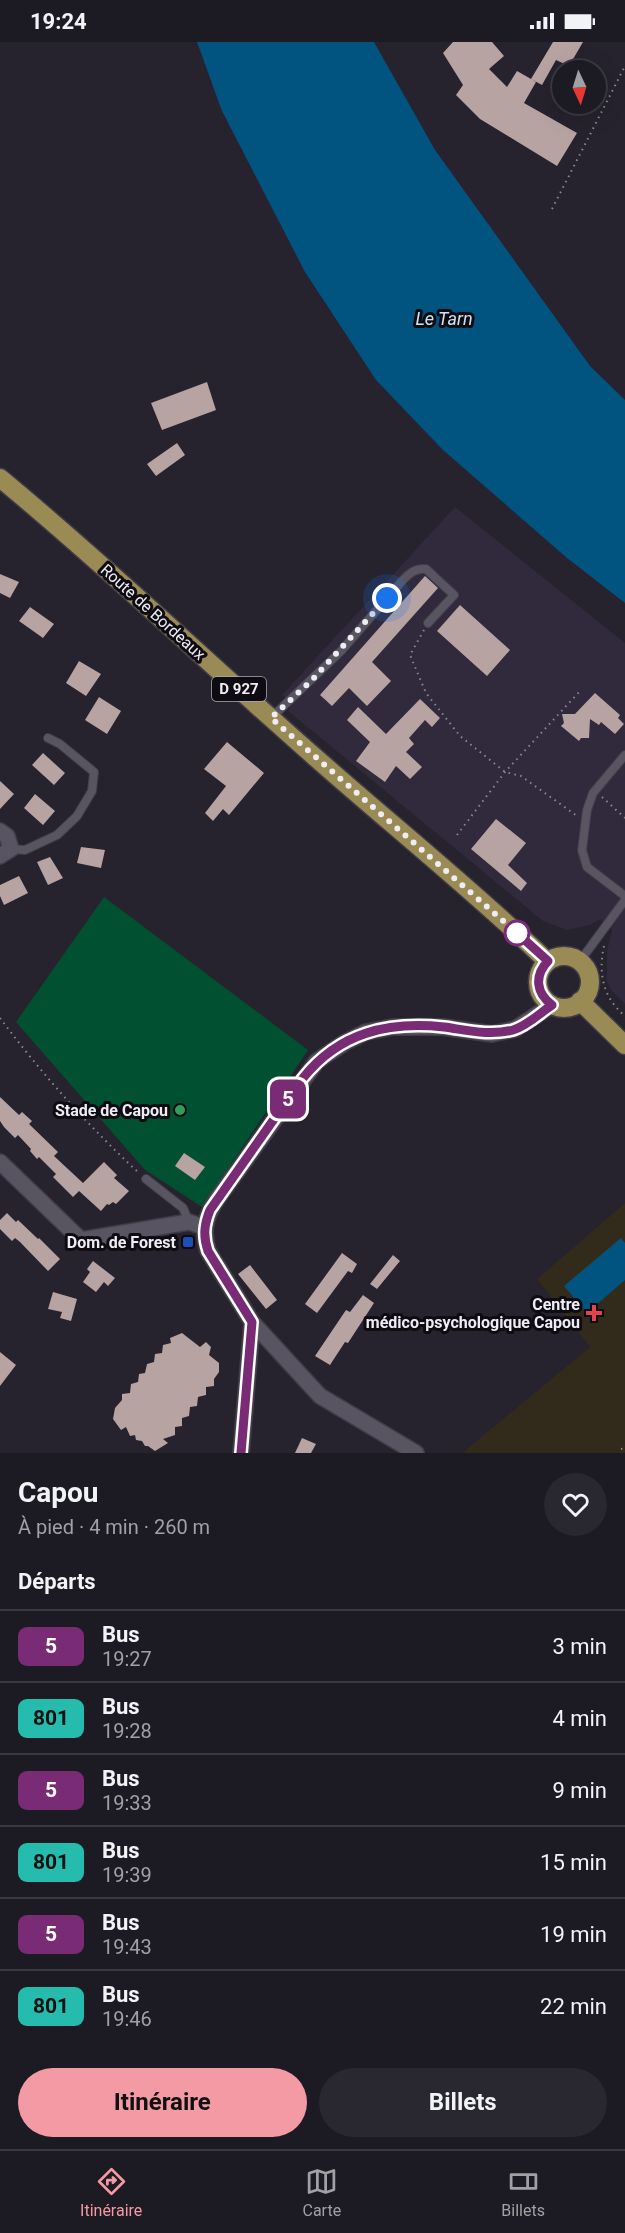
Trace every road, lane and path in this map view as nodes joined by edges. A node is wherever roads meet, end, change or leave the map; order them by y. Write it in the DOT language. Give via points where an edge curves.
graph roads {
  1 [pos="625,66"];
  2 [pos="552,209"];
  3 [pos="0,478"];
  4 [pos="428,622"];
  5 [pos="581,690"];
  6 [pos="271,718"];
  7 [pos="48,738"];
  8 [pos="625,755"];
  9 [pos="505,772"];
  10 [pos="595,791"];
  11 [pos="625,818"];
  12 [pos="586,822"];
  13 [pos="0,831"];
  14 [pos="457,835"];
  15 [pos="5,852"];
  16 [pos="625,898"];
  17 [pos="605,943"];
  18 [pos="548,961"];
  19 [pos="580,961"];
  20 [pos="580,1001"];
  21 [pos="552,1005"];
  22 [pos="625,1016"];
  23 [pos="0,1018"];
  24 [pos="625,1045"];
  25 [pos="0,1162"];
  26 [pos="146,1179"];
  27 [pos="189,1222"];
  28 [pos="204,1227"];
  29 [pos="252,1322"];
  30 [pos="625,1448"];
  31 [pos="621,1449"];
  32 [pos="241,1453"];
  33 [pos="416,1453"];
  1 -- 2 [label="path"];
  3 -- 6 [label="main road, Route de Bordeaux / D 927"];
  4 -- 6 [label="lane" via="454,595 420,568 402,581 334,658"];
  4 -- 9 [label="path" via="410,655 426,693 460,736"];
  5 -- 9 [label="path"];
  6 -- 18 [label="main road, Route de Bordeaux / D 927"];
  7 -- 15 [label="lane" via="94,772 92,791 77,816 57,835 25,850"];
  8 -- 10 [label="lane"];
  9 -- 12 [label="path" via="521,776"];
  9 -- 14 [label="path"];
  10 -- 11 [label="path"];
  10 -- 12 [label="lane"];
  12 -- 16 [label="lane" via="582,850 587,867"];
  13 -- 15 [label="street" via="7,836"];
  16 -- 19 [label="lane"];
  17 -- 22 [label="path" via="605,989"];
  18 -- 19 [label="main road" via="564,956"];
  18 -- 21 [label="main road" via="538,984"];
  19 -- 20 [label="main road" via="590,983"];
  20 -- 21 [label="main road" via="568,1007"];
  20 -- 24 [label="main road"];
  21 -- 28 [label="street" via="515,1029 492,1034 443,1027 393,1027 366,1032 327,1053 303,1078 217,1199"];
  23 -- 26 [label="path" via="58,1088"];
  25 -- 27 [label="street" via="81,1240"];
  26 -- 27 [label="lane" via="183,1208"];
  27 -- 28 [label="street"];
  28 -- 29 [label="street" via="208,1251"];
  29 -- 32 [label="street"];
  29 -- 33 [label="street" via="320,1396"];
  30 -- 31 [label="path"];
}
